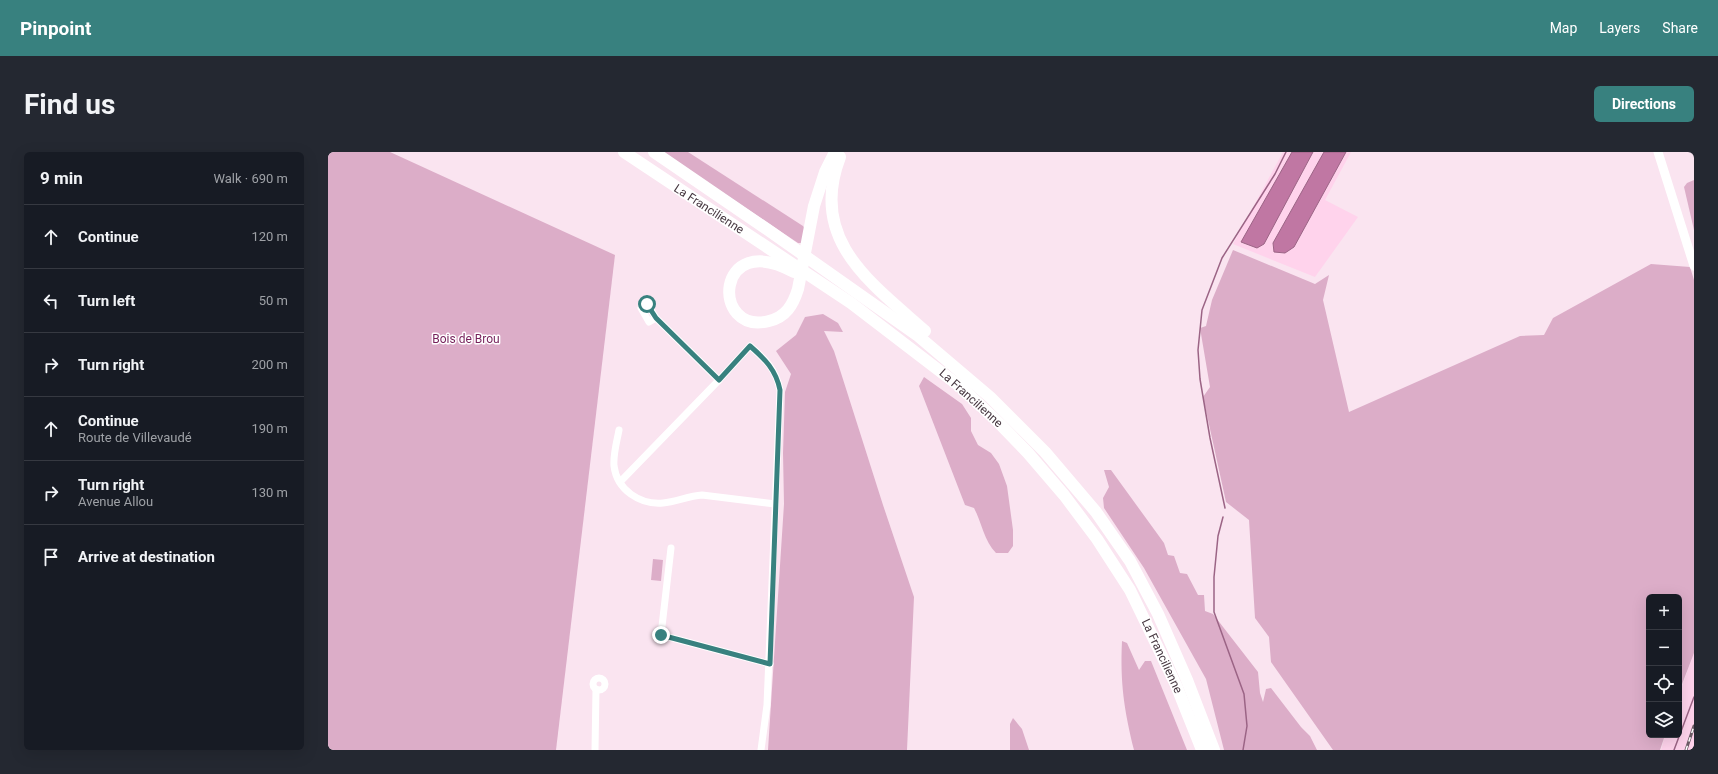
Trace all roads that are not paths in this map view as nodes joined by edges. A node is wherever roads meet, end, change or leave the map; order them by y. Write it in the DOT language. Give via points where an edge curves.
graph roads {
  1 [pos="624,152"];
  2 [pos="654,152"];
  3 [pos="835,152"];
  4 [pos="841,152"];
  5 [pos="1658,152"];
  6 [pos="1693,264"];
  7 [pos="811,275"];
  8 [pos="656,318"];
  9 [pos="956,366"];
  10 [pos="719,380"];
  11 [pos="619,430"];
  12 [pos="620,482"];
  13 [pos="775,504"];
  14 [pos="671,548"];
  15 [pos="770,664"];
  16 [pos="596,689"];
  17 [pos="595,750"];
  18 [pos="761,750"];
  19 [pos="1202,750"];
  20 [pos="1214,750"];
  1 -- 7 [label="highway, La Francilienne"];
  2 -- 9 [label="highway, La Francilienne" via="901,322"];
  3 -- 7 [label="highway" via="818,194 808,241 798,289 795,301 786,312 773,320 758,323 748,321 738,314 731,304 728,292 731,280 735,273 748,263 771,262 796,274"];
  4 -- 9 [label="highway" via="832,182 831,204 832,218 840,240 859,269 952,356"];
  5 -- 6 [label="main road"];
  7 -- 19 [label="highway, La Francilienne" via="962,388 1019,443 1064,496 1097,539 1130,590 1176,685"];
  8 -- 10 [label="street"];
  9 -- 20 [label="highway, La Francilienne" via="1045,452 1096,512 1130,561 1158,614"];
  10 -- 12 [label="street"];
  10 -- 13 [label="street" via="750,346 768,361 774,370 780,390"];
  11 -- 12 [label="street" via="614,468"];
  12 -- 13 [label="street" via="633,496 650,503 672,502 682,497 702,495"];
  13 -- 15 [label="street"];
  14 -- 15 [label="street" via="661,635"];
  15 -- 18 [label="street" via="768,705"];
  16 -- 17 [label="street"];
}
